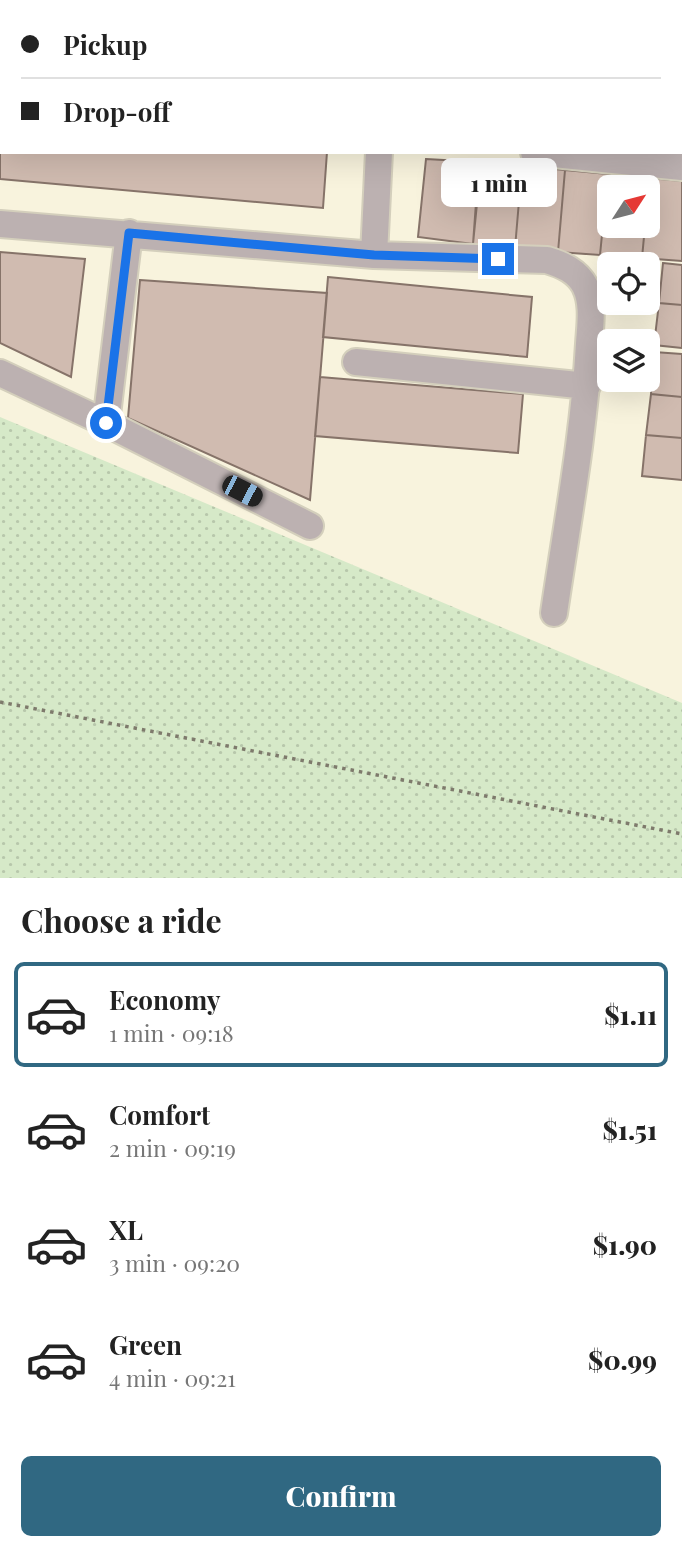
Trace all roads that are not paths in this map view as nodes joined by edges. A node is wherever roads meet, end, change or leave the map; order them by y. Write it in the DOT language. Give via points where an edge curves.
graph roads {
  1 [pos="379,154"];
  2 [pos="554,154"];
  3 [pos="682,167"];
  4 [pos="0,224"];
  5 [pos="129,233"];
  6 [pos="374,255"];
  7 [pos="356,362"];
  8 [pos="0,373"];
  9 [pos="587,386"];
  10 [pos="106,423"];
  11 [pos="310,526"];
  12 [pos="554,613"];
  1 -- 6 [label="lane"];
  2 -- 3 [label="lane"];
  4 -- 5 [label="lane"];
  5 -- 6 [label="lane"];
  5 -- 10 [label="lane"];
  6 -- 9 [label="lane" via="547,260 563,265 586,287 591,306"];
  7 -- 9 [label="lane"];
  8 -- 10 [label="lane"];
  9 -- 12 [label="lane"];
  10 -- 11 [label="lane"];
}
